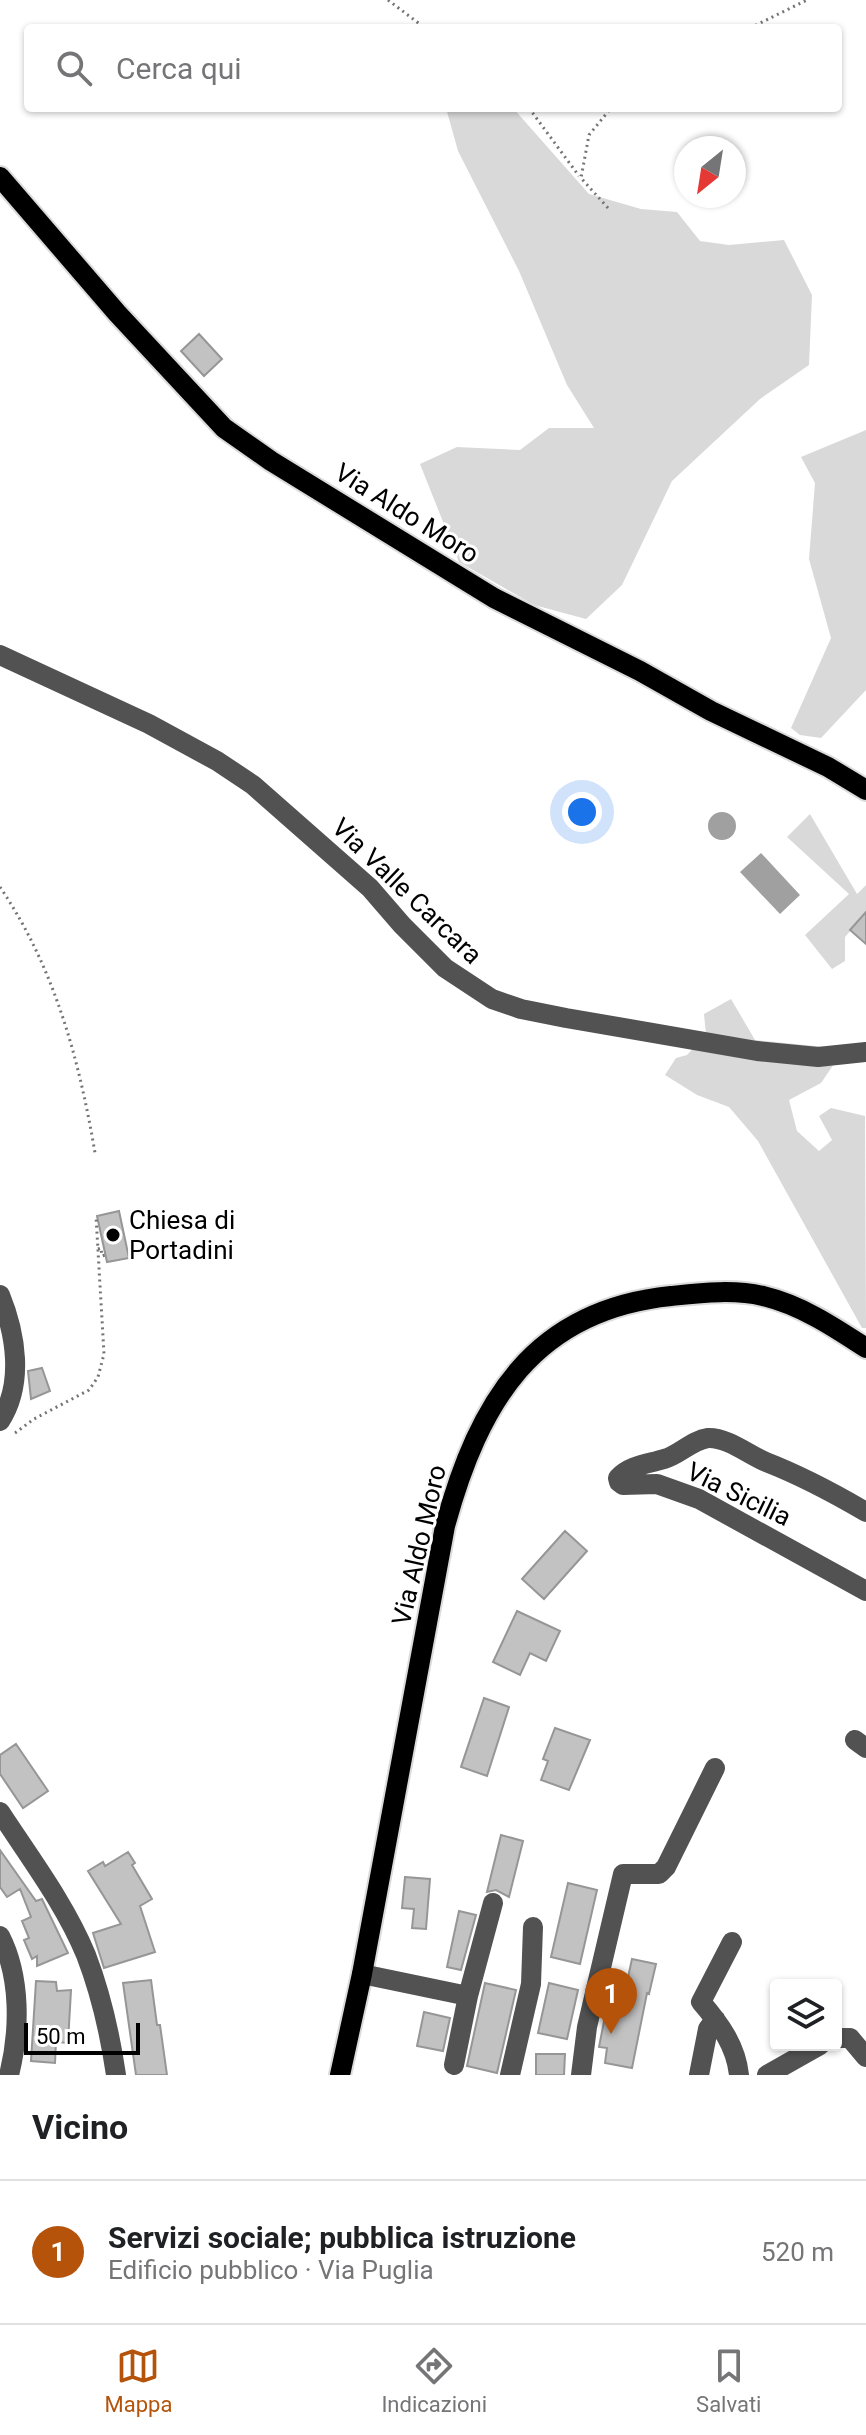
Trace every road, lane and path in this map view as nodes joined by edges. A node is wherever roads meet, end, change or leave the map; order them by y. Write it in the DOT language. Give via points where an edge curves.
graph roads {
  1 [pos="388,0"];
  2 [pos="807,0"];
  3 [pos="420,24"];
  4 [pos="758,24"];
  5 [pos="532,112"];
  6 [pos="608,112"];
  7 [pos="0,177"];
  8 [pos="581,178"];
  9 [pos="608,208"];
  10 [pos="0,655"];
  11 [pos="866,790"];
  12 [pos="0,887"];
  13 [pos="866,1052"];
  14 [pos="95,1153"];
  15 [pos="96,1216"];
  16 [pos="98,1249"];
  17 [pos="105,1255"];
  18 [pos="0,1295"];
  19 [pos="866,1348"];
  20 [pos="5,1428"];
  21 [pos="866,1512"];
  22 [pos="866,1591"];
  23 [pos="715,1768"];
  24 [pos="0,1812"];
  25 [pos="493,1903"];
  26 [pos="533,1927"];
  27 [pos="0,1936"];
  28 [pos="732,1942"];
  29 [pos="362,1974"];
  30 [pos="468,1996"];
  31 [pos="715,2019"];
  32 [pos="842,2038"];
  33 [pos="809,2051"];
  34 [pos="866,2057"];
  35 [pos="454,2065"];
  36 [pos="9,2075"];
  37 [pos="116,2075"];
  38 [pos="340,2075"];
  39 [pos="510,2075"];
  40 [pos="581,2075"];
  41 [pos="699,2075"];
  42 [pos="739,2075"];
  43 [pos="767,2075"];
  1 -- 3 [label="path"];
  2 -- 4 [label="path"];
  5 -- 8 [label="path"];
  6 -- 8 [label="path" via="589,135"];
  7 -- 11 [label="main road, Via Aldo Moro" via="159,359 235,437 494,598"];
  8 -- 9 [label="path"];
  10 -- 13 [label="street, Via Valle Carcara" via="149,724 253,785 370,888 445,968 492,999 551,1015 757,1051 818,1057"];
  12 -- 14 [label="path" via="55,991 76,1057"];
  15 -- 16 [label="path"];
  16 -- 17 [label="path"];
  16 -- 20 [label="path" via="104,1354 98,1377 89,1390"];
  18 -- 20 [label="street" via="9,1315 15,1364"];
  19 -- 29 [label="main road, Via Aldo Moro" via="820,1318 762,1295 692,1293 646,1298 562,1330 506,1385 477,1431 445,1526"];
  21 -- 22 [label="street, Via Sicilia" via="784,1467 714,1438 618,1478 623,1485 657,1484 699,1499"];
  23 -- 40 [label="street" via="666,1867 659,1874 623,1874"];
  24 -- 37 [label="street" via="85,1953 102,2001"];
  25 -- 30 [label="street"];
  26 -- 39 [label="street" via="531,1984"];
  27 -- 36 [label="street" via="15,1979"];
  28 -- 31 [label="street" via="701,2002"];
  29 -- 30 [label="street"];
  29 -- 38 [label="main road, Via Aldo Moro"];
  30 -- 35 [label="street"];
  31 -- 41 [label="street"];
  31 -- 42 [label="street" via="736,2054"];
  32 -- 34 [label="street" via="850,2038"];
  33 -- 43 [label="street"];
}
